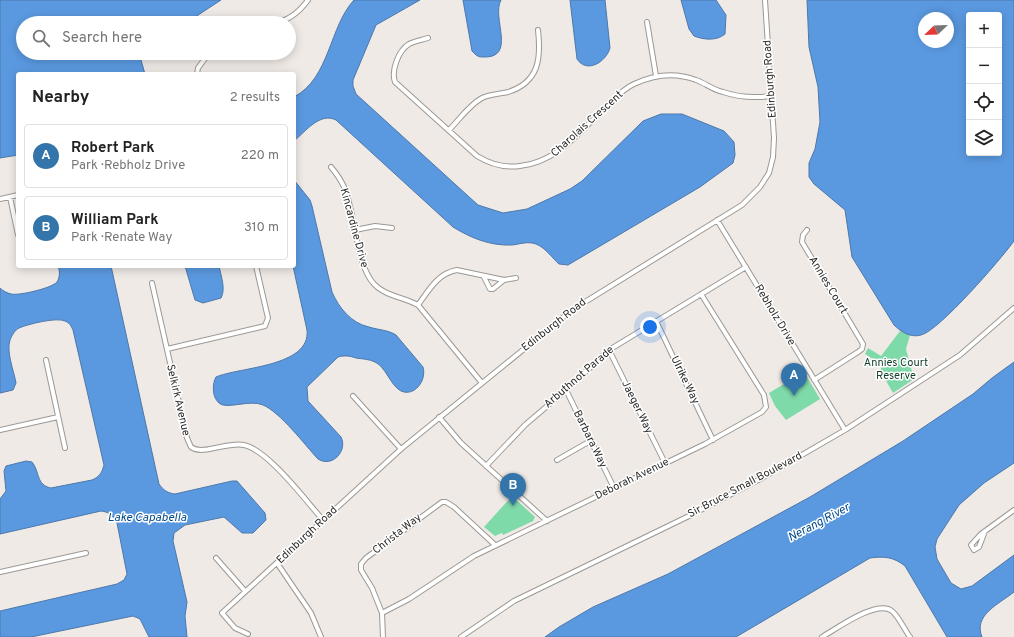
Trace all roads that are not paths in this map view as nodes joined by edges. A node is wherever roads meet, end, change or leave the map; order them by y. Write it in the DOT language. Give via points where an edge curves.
graph roads {
  1 [pos="308,0"];
  2 [pos="765,0"];
  3 [pos="291,16"];
  4 [pos="647,22"];
  5 [pos="538,30"];
  6 [pos="428,38"];
  7 [pos="204,60"];
  8 [pos="197,72"];
  9 [pos="656,76"];
  10 [pos="771,96"];
  11 [pos="449,130"];
  12 [pos="331,167"];
  13 [pos="16,196"];
  14 [pos="10,197"];
  15 [pos="0,199"];
  16 [pos="718,220"];
  17 [pos="16,226"];
  18 [pos="392,228"];
  19 [pos="355,230"];
  20 [pos="807,230"];
  21 [pos="746,267"];
  22 [pos="256,268"];
  23 [pos="484,276"];
  24 [pos="516,278"];
  25 [pos="504,280"];
  26 [pos="152,284"];
  27 [pos="701,294"];
  28 [pos="418,305"];
  29 [pos="1014,308"];
  30 [pos="656,321"];
  31 [pos="167,349"];
  32 [pos="609,350"];
  33 [pos="46,360"];
  34 [pos="814,380"];
  35 [pos="482,383"];
  36 [pos="566,390"];
  37 [pos="353,396"];
  38 [pos="58,417"];
  39 [pos="439,417"];
  40 [pos="0,430"];
  41 [pos="845,430"];
  42 [pos="592,440"];
  43 [pos="713,440"];
  44 [pos="65,448"];
  45 [pos="401,449"];
  46 [pos="557,460"];
  47 [pos="665,464"];
  48 [pos="486,466"];
  49 [pos="614,488"];
  50 [pos="1014,510"];
  51 [pos="323,520"];
  52 [pos="547,521"];
  53 [pos="985,531"];
  54 [pos="495,545"];
  55 [pos="86,553"];
  56 [pos="216,558"];
  57 [pos="277,563"];
  58 [pos="0,572"];
  59 [pos="245,591"];
  60 [pos="382,613"];
  61 [pos="248,634"];
  62 [pos="320,637"];
  63 [pos="383,637"];
  64 [pos="461,637"];
  65 [pos="822,637"];
  66 [pos="910,637"];
  1 -- 3 [label="street"];
  2 -- 10 [label="street, Edinburgh Road"];
  4 -- 9 [label="street"];
  5 -- 11 [label="street" via="539,62 529,78 513,90 481,98"];
  6 -- 11 [label="street, Charolais Crescent" via="404,48 393,71 394,79"];
  7 -- 8 [label="street"];
  9 -- 10 [label="street, Charolais Crescent" via="696,80 723,92"];
  9 -- 11 [label="street, Charolais Crescent" via="624,90 561,150 536,164 513,167 491,163 477,156"];
  10 -- 16 [label="street, Edinburgh Road" via="774,147 769,173 748,200"];
  12 -- 19 [label="street, Kincardine Drive" via="344,187"];
  13 -- 14 [label="street"];
  14 -- 15 [label="street"];
  14 -- 17 [label="street"];
  16 -- 21 [label="street, Rebholz Drive"];
  16 -- 35 [label="street, Edinburgh Road" via="578,305"];
  18 -- 19 [label="street" via="375,226"];
  19 -- 28 [label="street, Kincardine Drive" via="364,268 373,283 388,293"];
  20 -- 34 [label="street, Annies Court" via="802,242 863,344 858,352"];
  21 -- 27 [label="street, Arbuthnot Parade"];
  21 -- 34 [label="street, Rebholz Drive"];
  22 -- 31 [label="street" via="268,318 265,326"];
  23 -- 25 [label="street"];
  23 -- 25 [label="street" via="490,289"];
  23 -- 28 [label="street" via="457,270 450,271 441,275"];
  24 -- 25 [label="street"];
  26 -- 31 [label="street, Selkirk Avenue"];
  27 -- 30 [label="street, Arbuthnot Parade"];
  27 -- 43 [label="street, Deborah Avenue" via="766,401 766,407 762,412"];
  28 -- 35 [label="street, Kincardine Drive"];
  29 -- 41 [label="street, Sir Bruce Small Boulevard" via="960,355"];
  30 -- 32 [label="street, Arbuthnot Parade"];
  30 -- 43 [label="street, Ulrike Way"];
  31 -- 51 [label="street, Selkirk Avenue" via="191,447 200,450 237,444 257,450"];
  32 -- 36 [label="street, Arbuthnot Parade"];
  32 -- 47 [label="street, Jaeger Way"];
  33 -- 38 [label="street"];
  34 -- 41 [label="street, Rebholz Drive"];
  35 -- 39 [label="street, Edinburgh Road"];
  36 -- 42 [label="street, Barbara Way"];
  36 -- 48 [label="street, Arbuthnot Parade" via="525,424"];
  37 -- 45 [label="street"];
  38 -- 40 [label="street"];
  38 -- 44 [label="street"];
  39 -- 45 [label="street, Edinburgh Road"];
  39 -- 48 [label="street" via="461,443"];
  41 -- 64 [label="street, Sir Bruce Small Boulevard" via="691,516 514,601"];
  42 -- 46 [label="street"];
  42 -- 49 [label="street, Barbara Way"];
  43 -- 47 [label="street, Deborah Avenue"];
  45 -- 51 [label="street, Edinburgh Road"];
  47 -- 49 [label="street, Deborah Avenue"];
  48 -- 52 [label="street"];
  49 -- 52 [label="street, Deborah Avenue"];
  50 -- 53 [label="street"];
  51 -- 57 [label="street, Edinburgh Road"];
  52 -- 54 [label="street, Deborah Avenue"];
  54 -- 60 [label="street, Deborah Avenue"];
  54 -- 60 [label="street, Christa Way" via="449,503 437,503 361,564 362,572"];
  55 -- 58 [label="street"];
  56 -- 59 [label="street"];
  57 -- 59 [label="street, Edinburgh Road"];
  57 -- 62 [label="street" via="311,613"];
  59 -- 61 [label="street, Edinburgh Road" via="222,614 236,628"];
  60 -- 63 [label="street, Christa Way"];
  65 -- 66 [label="street" via="866,612 885,608 892,611"];
}
